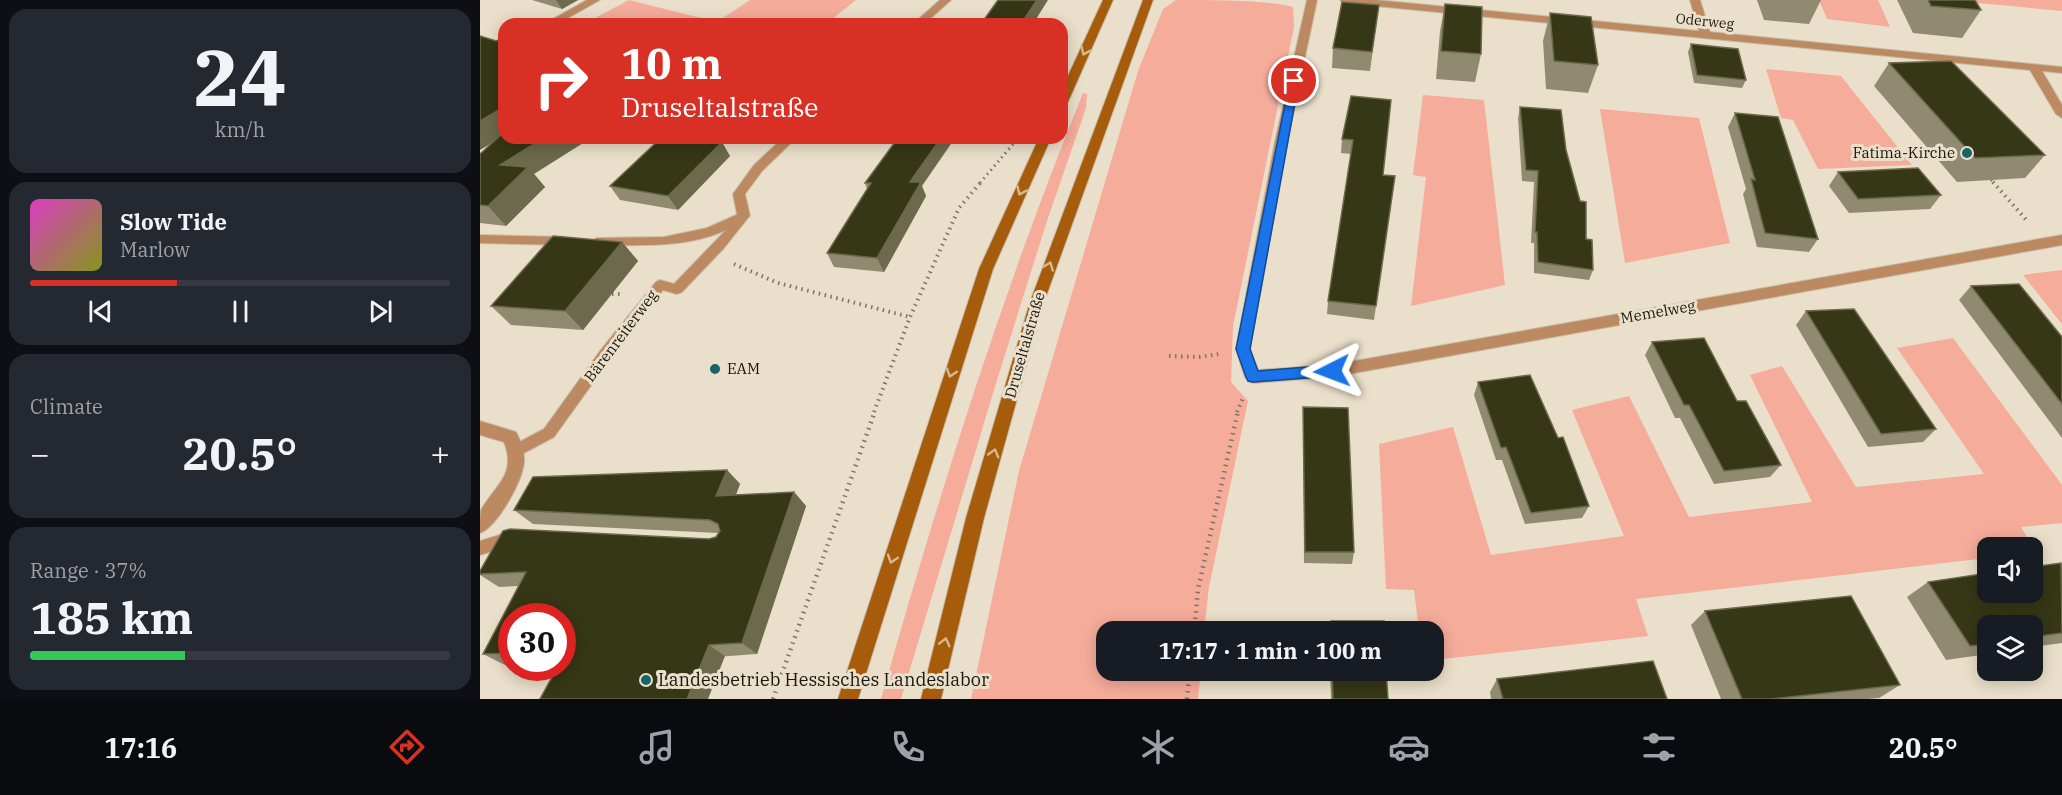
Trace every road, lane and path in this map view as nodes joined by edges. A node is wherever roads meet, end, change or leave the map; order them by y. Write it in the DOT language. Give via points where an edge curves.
graph roads {
  1 [pos="595,0"];
  2 [pos="946,0"];
  3 [pos="1108,0"];
  4 [pos="1148,0"];
  5 [pos="1312,0"];
  6 [pos="1344,0"];
  7 [pos="1695,0"];
  8 [pos="560,18"];
  9 [pos="925,18"];
  10 [pos="1706,36"];
  11 [pos="2034,68"];
  12 [pos="2062,70"];
  13 [pos="1068,89"];
  14 [pos="2062,114"];
  15 [pos="784,144"];
  16 [pos="1014,144"];
  17 [pos="1043,144"];
  18 [pos="1991,180"];
  19 [pos="743,216"];
  20 [pos="2033,227"];
  21 [pos="480,239"];
  22 [pos="2062,240"];
  23 [pos="720,245"];
  24 [pos="612,294"];
  25 [pos="624,294"];
  26 [pos="910,317"];
  27 [pos="1243,349"];
  28 [pos="1169,356"];
  29 [pos="1253,377"];
  30 [pos="480,428"];
  31 [pos="517,450"];
  32 [pos="480,525"];
  33 [pos="529,533"];
  34 [pos="480,548"];
  35 [pos="1195,621"];
  36 [pos="1189,681"];
  37 [pos="773,699"];
  38 [pos="848,699"];
  39 [pos="931,699"];
  40 [pos="1187,699"];
  1 -- 8 [label="street"];
  2 -- 9 [label="street"];
  3 -- 13 [label="main road, one-way"];
  39 -- 4 [label="main road, Druseltalstraße, one-way" via="975,518 1037,302"];
  5 -- 27 [label="street"];
  6 -- 10 [label="street, Oderweg"];
  7 -- 10 [label="street"];
  10 -- 11 [label="street, Oderweg"];
  11 -- 12 [label="street, Oderweg"];
  11 -- 14 [label="street"];
  15 -- 19 [label="street" via="758,168 739,194"];
  16 -- 26 [label="path" via="959,208"];
  17 -- 38 [label="main road, one-way" via="986,269"];
  18 -- 20 [label="path"];
  19 -- 21 [label="lane" via="710,232 664,241"];
  19 -- 23 [label="lane, Bärenreiterweg"];
  22 -- 29 [label="street, Memelweg" via="1332,371"];
  23 -- 26 [label="path" via="732,264 778,283"];
  23 -- 31 [label="lane, Bärenreiterweg" via="677,289 660,285 549,434"];
  24 -- 25 [label="path"];
  26 -- 37 [label="path"];
  27 -- 28 [label="path" via="1199,357"];
  27 -- 29 [label="street"];
  29 -- 35 [label="path" via="1236,415 1198,589"];
  30 -- 31 [label="street" via="510,437"];
  31 -- 32 [label="street" via="514,477"];
  33 -- 34 [label="lane"];
  36 -- 40 [label="path"];
}
